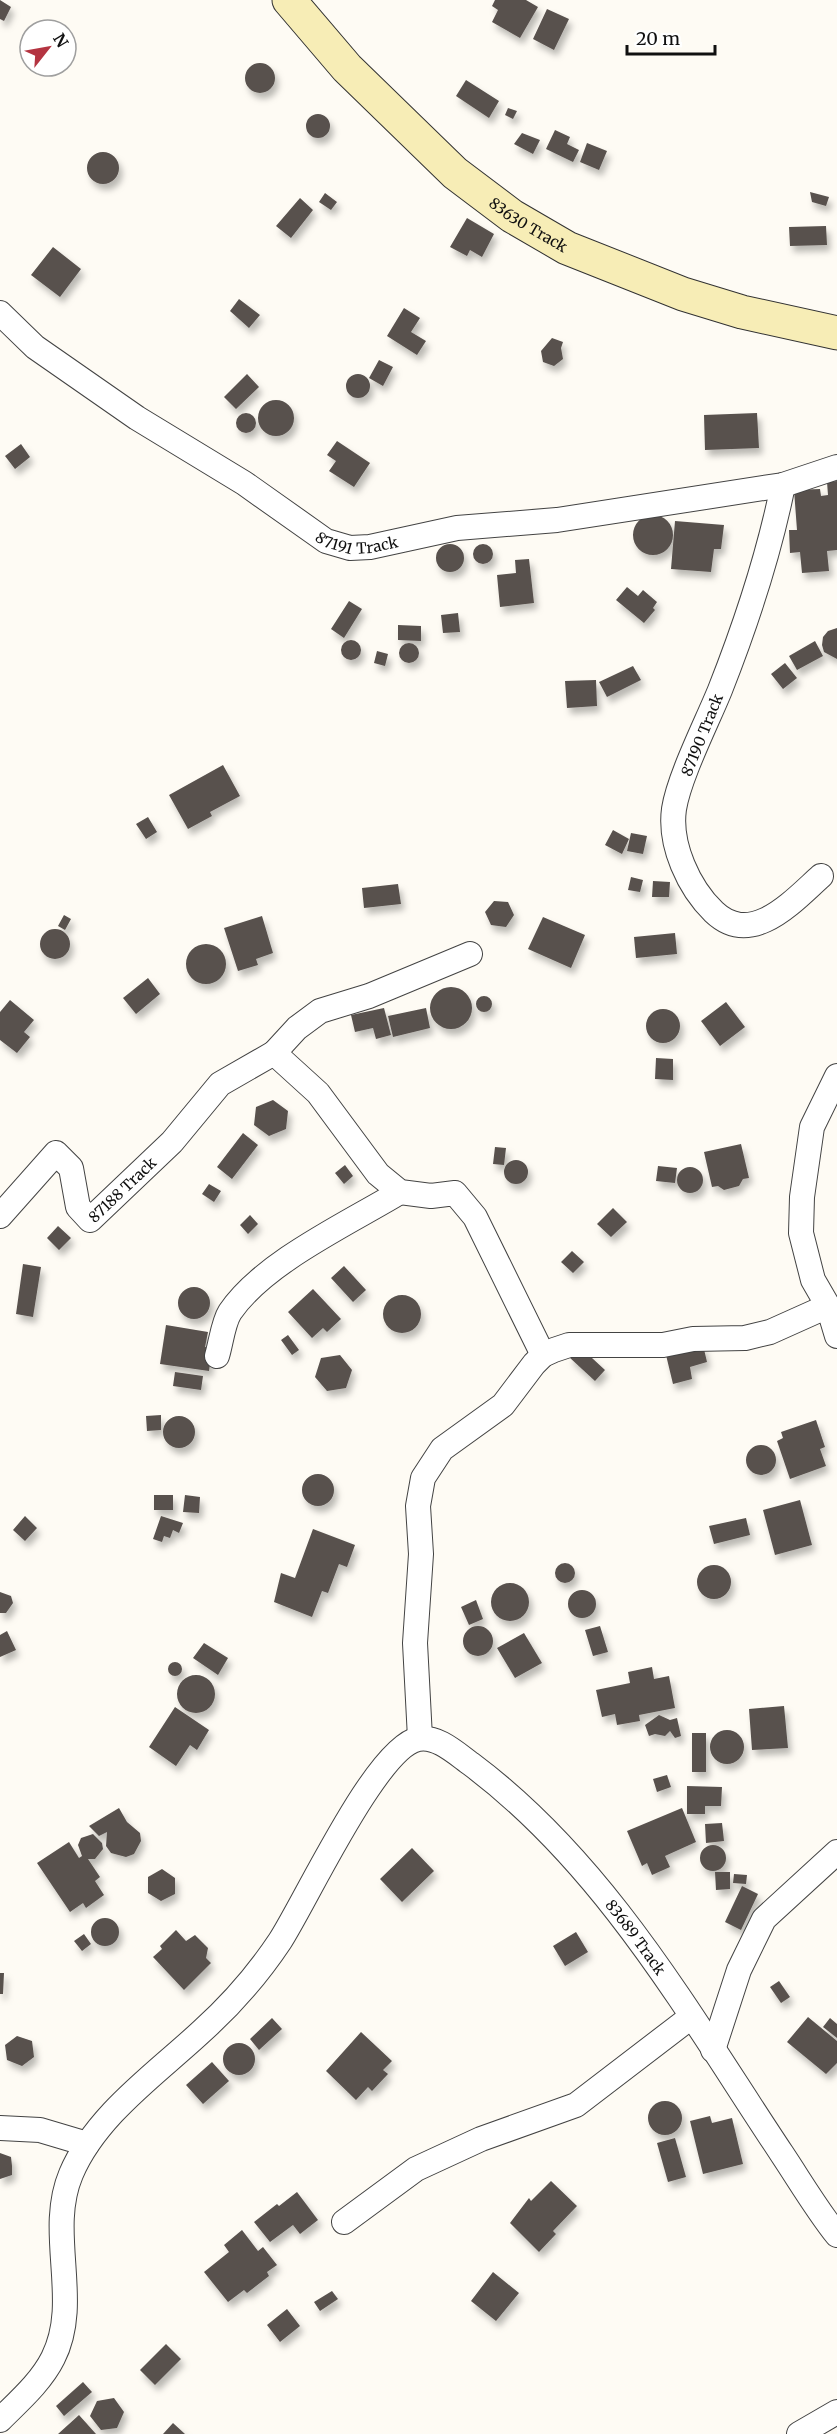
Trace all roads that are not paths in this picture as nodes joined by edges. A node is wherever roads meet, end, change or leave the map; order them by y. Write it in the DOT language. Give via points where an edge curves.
graph roads {
  1 [pos="289,0"];
  2 [pos="0,313"];
  3 [pos="837,333"];
  4 [pos="837,467"];
  5 [pos="783,485"];
  6 [pos="822,876"];
  7 [pos="470,954"];
  8 [pos="274,1053"];
  9 [pos="837,1076"];
  10 [pos="400,1192"];
  11 [pos="0,1216"];
  12 [pos="828,1306"];
  13 [pos="837,1335"];
  14 [pos="543,1355"];
  15 [pos="217,1356"];
  16 [pos="420,1738"];
  17 [pos="837,1852"];
  18 [pos="691,2017"];
  19 [pos="713,2050"];
  20 [pos="0,2128"];
  21 [pos="87,2144"];
  22 [pos="344,2222"];
  23 [pos="837,2235"];
  24 [pos="837,2412"];
  25 [pos="0,2420"];
  26 [pos="799,2434"];
  1 -- 3 [label="street, 83630 Track" via="347,68 455,173 512,216 567,248 683,294"];
  2 -- 5 [label="street, 87191 Track" via="35,346 137,418 244,483 326,541 350,548 458,528 557,520"];
  4 -- 5 [label="street"];
  5 -- 6 [label="street, 87190 Track" via="772,538 725,678 674,809 675,836 690,881 723,920 745,925 763,923"];
  7 -- 8 [label="street" via="369,996 320,1011"];
  8 -- 10 [label="street" via="318,1092 378,1174"];
  8 -- 11 [label="street, 87188 Track" via="220,1084 172,1142 90,1220 78,1207 71,1168 56,1154"];
  9 -- 12 [label="street" via="813,1127 802,1197 801,1233 813,1280"];
  10 -- 14 [label="street" via="431,1196 454,1193 475,1217"];
  10 -- 15 [label="street" via="302,1249 261,1280 230,1313"];
  12 -- 13 [label="street"];
  12 -- 14 [label="street" via="770,1332 746,1338 693,1339 663,1346 569,1345"];
  14 -- 16 [label="street" via="503,1405 442,1449 423,1478 418,1506 421,1554 415,1643"];
  16 -- 18 [label="street, 83689 Track" via="435,1740 468,1762 570,1852 624,1918"];
  16 -- 21 [label="street" via="405,1746 376,1776 281,1939 245,1989 132,2094"];
  17 -- 19 [label="street" via="764,1919 739,1970"];
  18 -- 19 [label="street, 83689 Track"];
  18 -- 22 [label="street" via="576,2105 481,2139 416,2169"];
  19 -- 23 [label="street, 83689 Track"];
  20 -- 21 [label="street" via="40,2130"];
  21 -- 25 [label="street" via="70,2176 61,2215 63,2331 41,2378"];
  24 -- 26 [label="street"];
}
